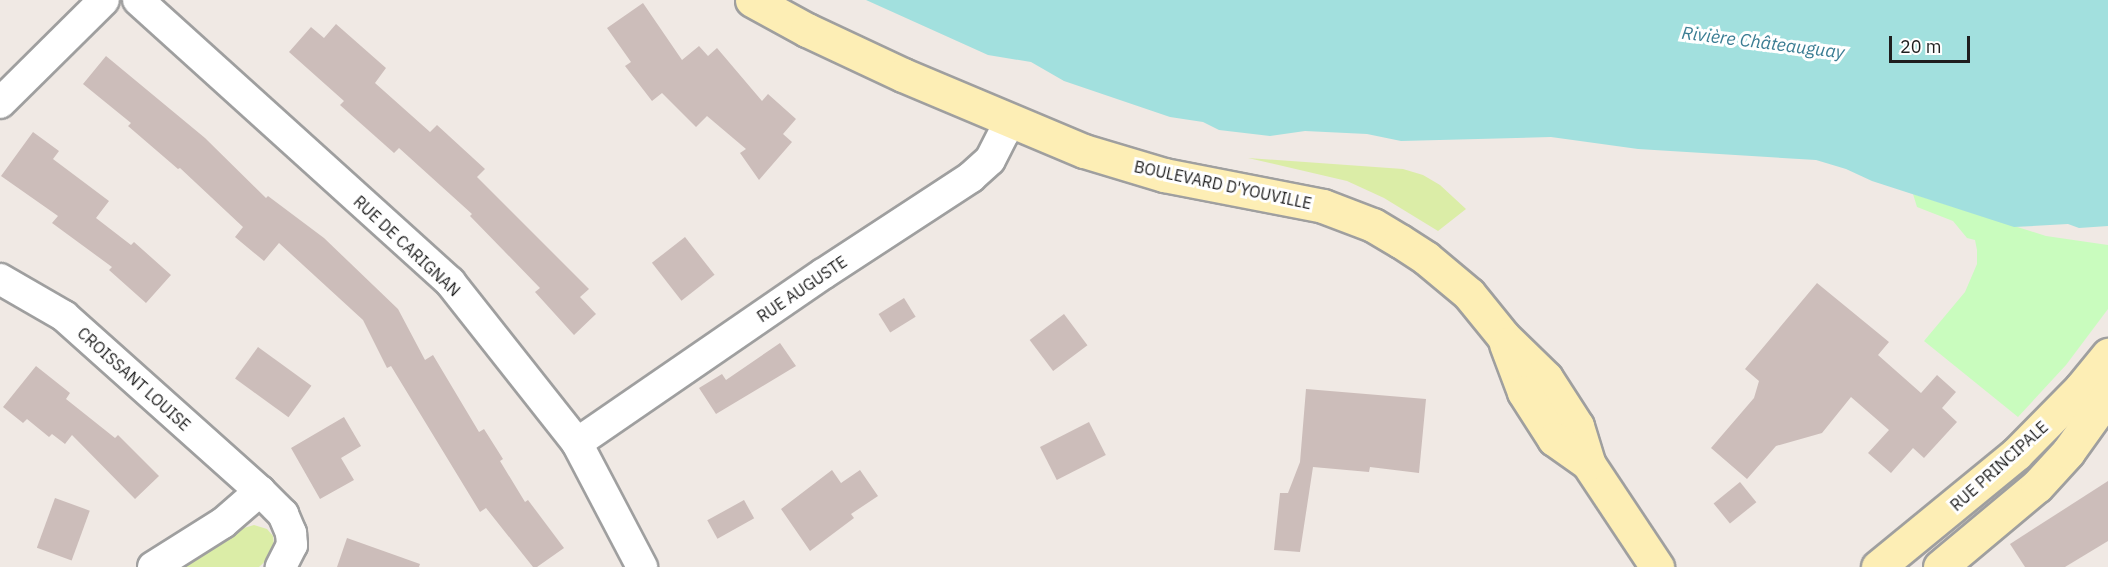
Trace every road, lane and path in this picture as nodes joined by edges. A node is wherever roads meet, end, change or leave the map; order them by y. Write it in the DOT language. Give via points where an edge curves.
graph roads {
  1 [pos="104,0"];
  2 [pos="138,0"];
  3 [pos="752,0"];
  4 [pos="0,103"];
  5 [pos="1006,120"];
  6 [pos="0,279"];
  7 [pos="2108,355"];
  8 [pos="2108,396"];
  9 [pos="2108,439"];
  10 [pos="577,443"];
  11 [pos="2037,486"];
  12 [pos="260,491"];
  13 [pos="153,567"];
  14 [pos="281,567"];
  15 [pos="642,567"];
  16 [pos="1657,567"];
  17 [pos="1878,567"];
  18 [pos="1940,567"];
  1 -- 4 [label="street"];
  2 -- 10 [label="street, RUE DE CARIGNAN" via="450,282"];
  3 -- 5 [label="street, BOULEVARD D'YOUVILLE" via="807,30"];
  5 -- 10 [label="street, RUE AUGUSTE" via="990,160 971,177"];
  5 -- 16 [label="street, BOULEVARD D'YOUVILLE" via="1084,151 1164,175 1303,201 1348,214 1426,258 1468,294 1503,336 1524,392 1554,439 1587,463"];
  6 -- 12 [label="street, CROISSANT LOUISE" via="64,316"];
  7 -- 17 [label="street, RUE PRINCIPALE" via="2016,454"];
  8 -- 11 [label="street" via="2068,452"];
  9 -- 11 [label="street"];
  10 -- 15 [label="street, RUE DE CARIGNAN"];
  11 -- 18 [label="street"];
  12 -- 13 [label="street" via="224,523"];
  12 -- 14 [label="street, CROISSANT LOUISE" via="283,514 291,533 292,544"];
}
